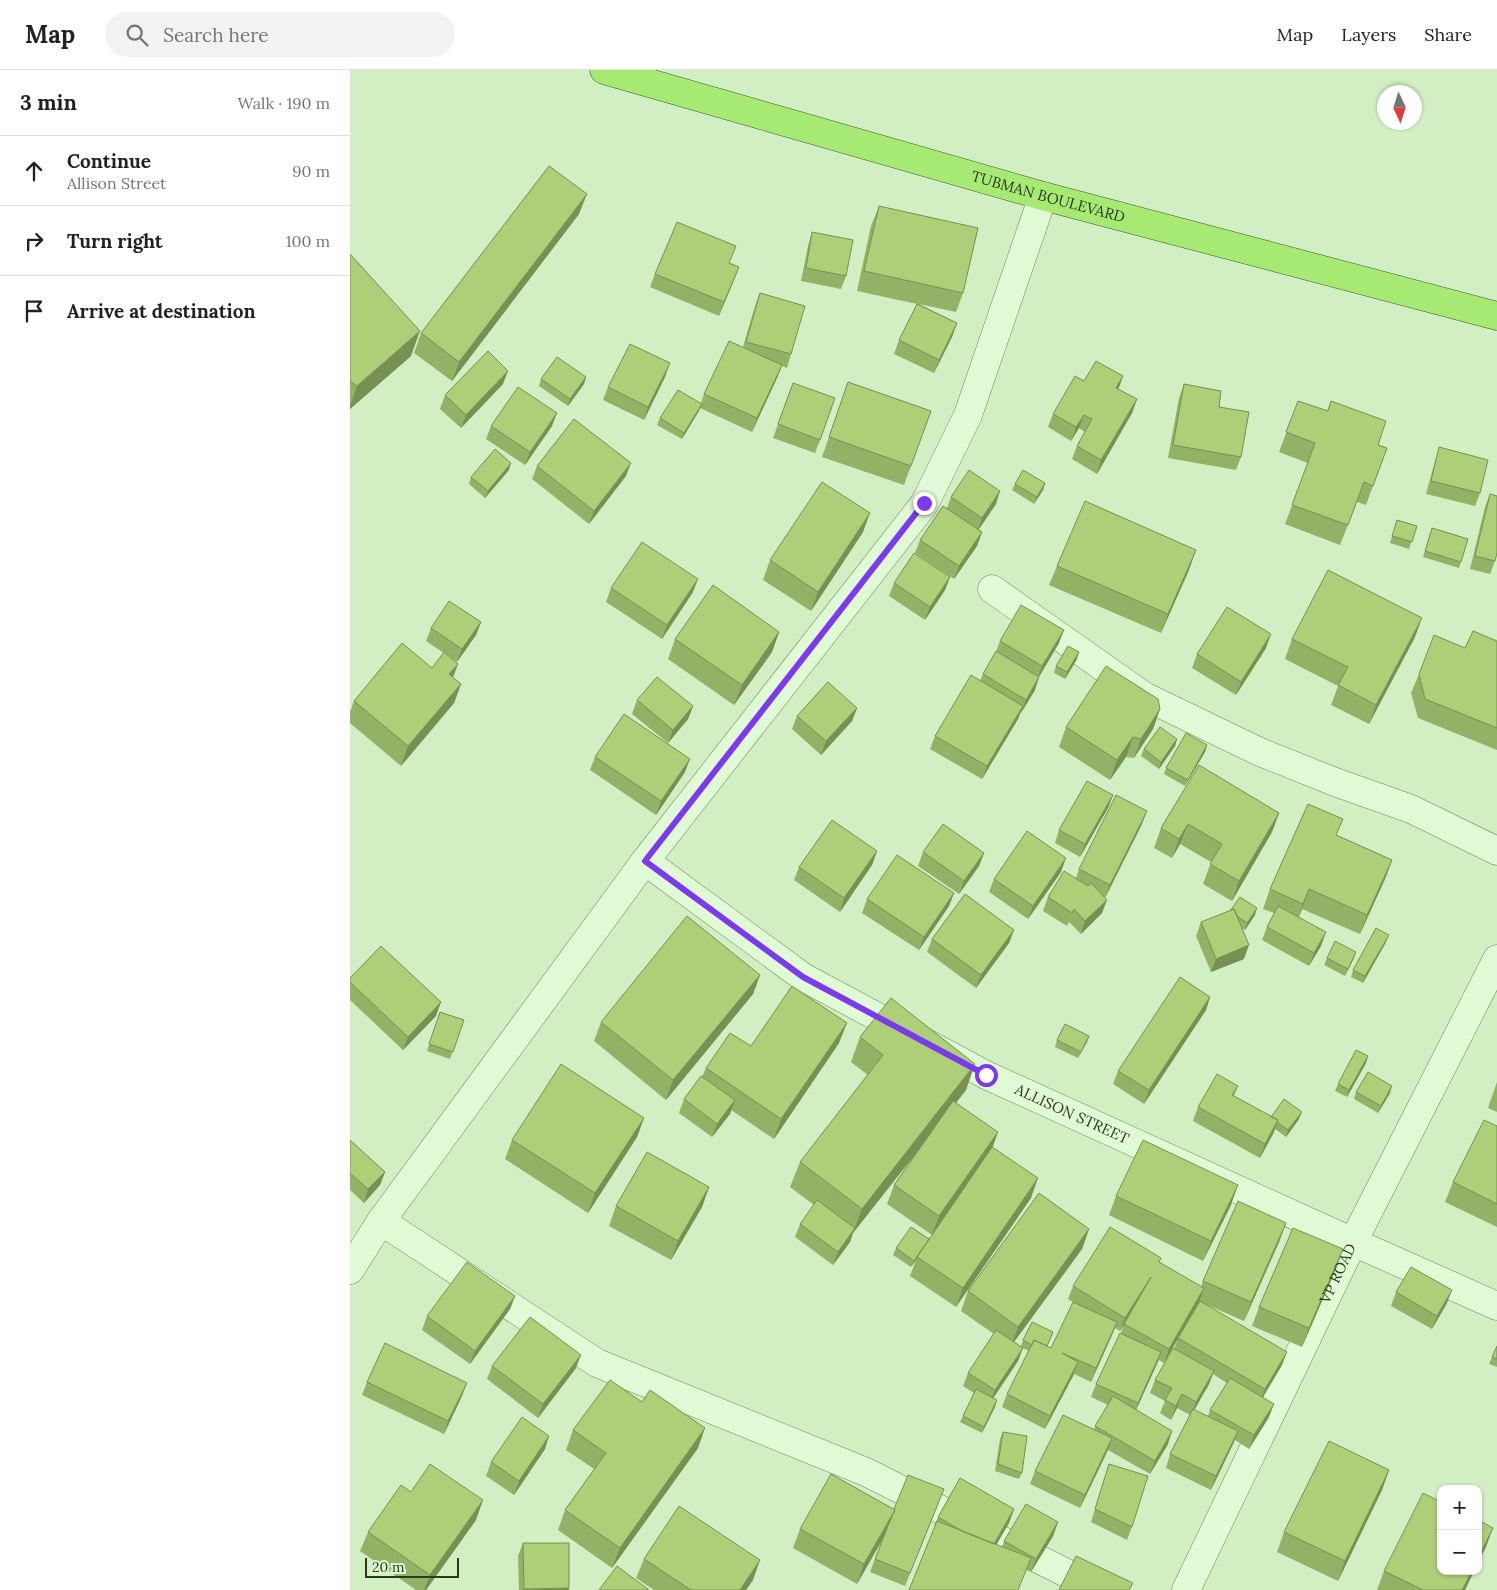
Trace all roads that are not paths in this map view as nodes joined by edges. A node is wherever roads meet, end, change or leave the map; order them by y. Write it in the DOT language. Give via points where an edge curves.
graph roads {
  1 [pos="604,70"];
  2 [pos="1043,196"];
  3 [pos="1497,316"];
  4 [pos="992,589"];
  5 [pos="1497,851"];
  6 [pos="645,861"];
  7 [pos="1497,959"];
  8 [pos="381,1221"];
  9 [pos="1353,1242"];
  10 [pos="350,1270"];
  11 [pos="1497,1306"];
  12 [pos="1100,1590"];
  13 [pos="1186,1590"];
  1 -- 2 [label="highway, TUBMAN BOULEVARD"];
  2 -- 3 [label="highway, TUBMAN BOULEVARD"];
  2 -- 6 [label="street" via="968,415 924,503"];
  4 -- 5 [label="street" via="1144,696 1260,752 1411,809"];
  6 -- 8 [label="street"];
  6 -- 9 [label="street, ALLISON STREET" via="803,977 977,1071"];
  7 -- 9 [label="street, VP ROAD"];
  8 -- 10 [label="street"];
  8 -- 12 [label="street" via="597,1363 866,1472"];
  9 -- 11 [label="street, ALLISON STREET"];
  9 -- 13 [label="street, VP ROAD"];
}
